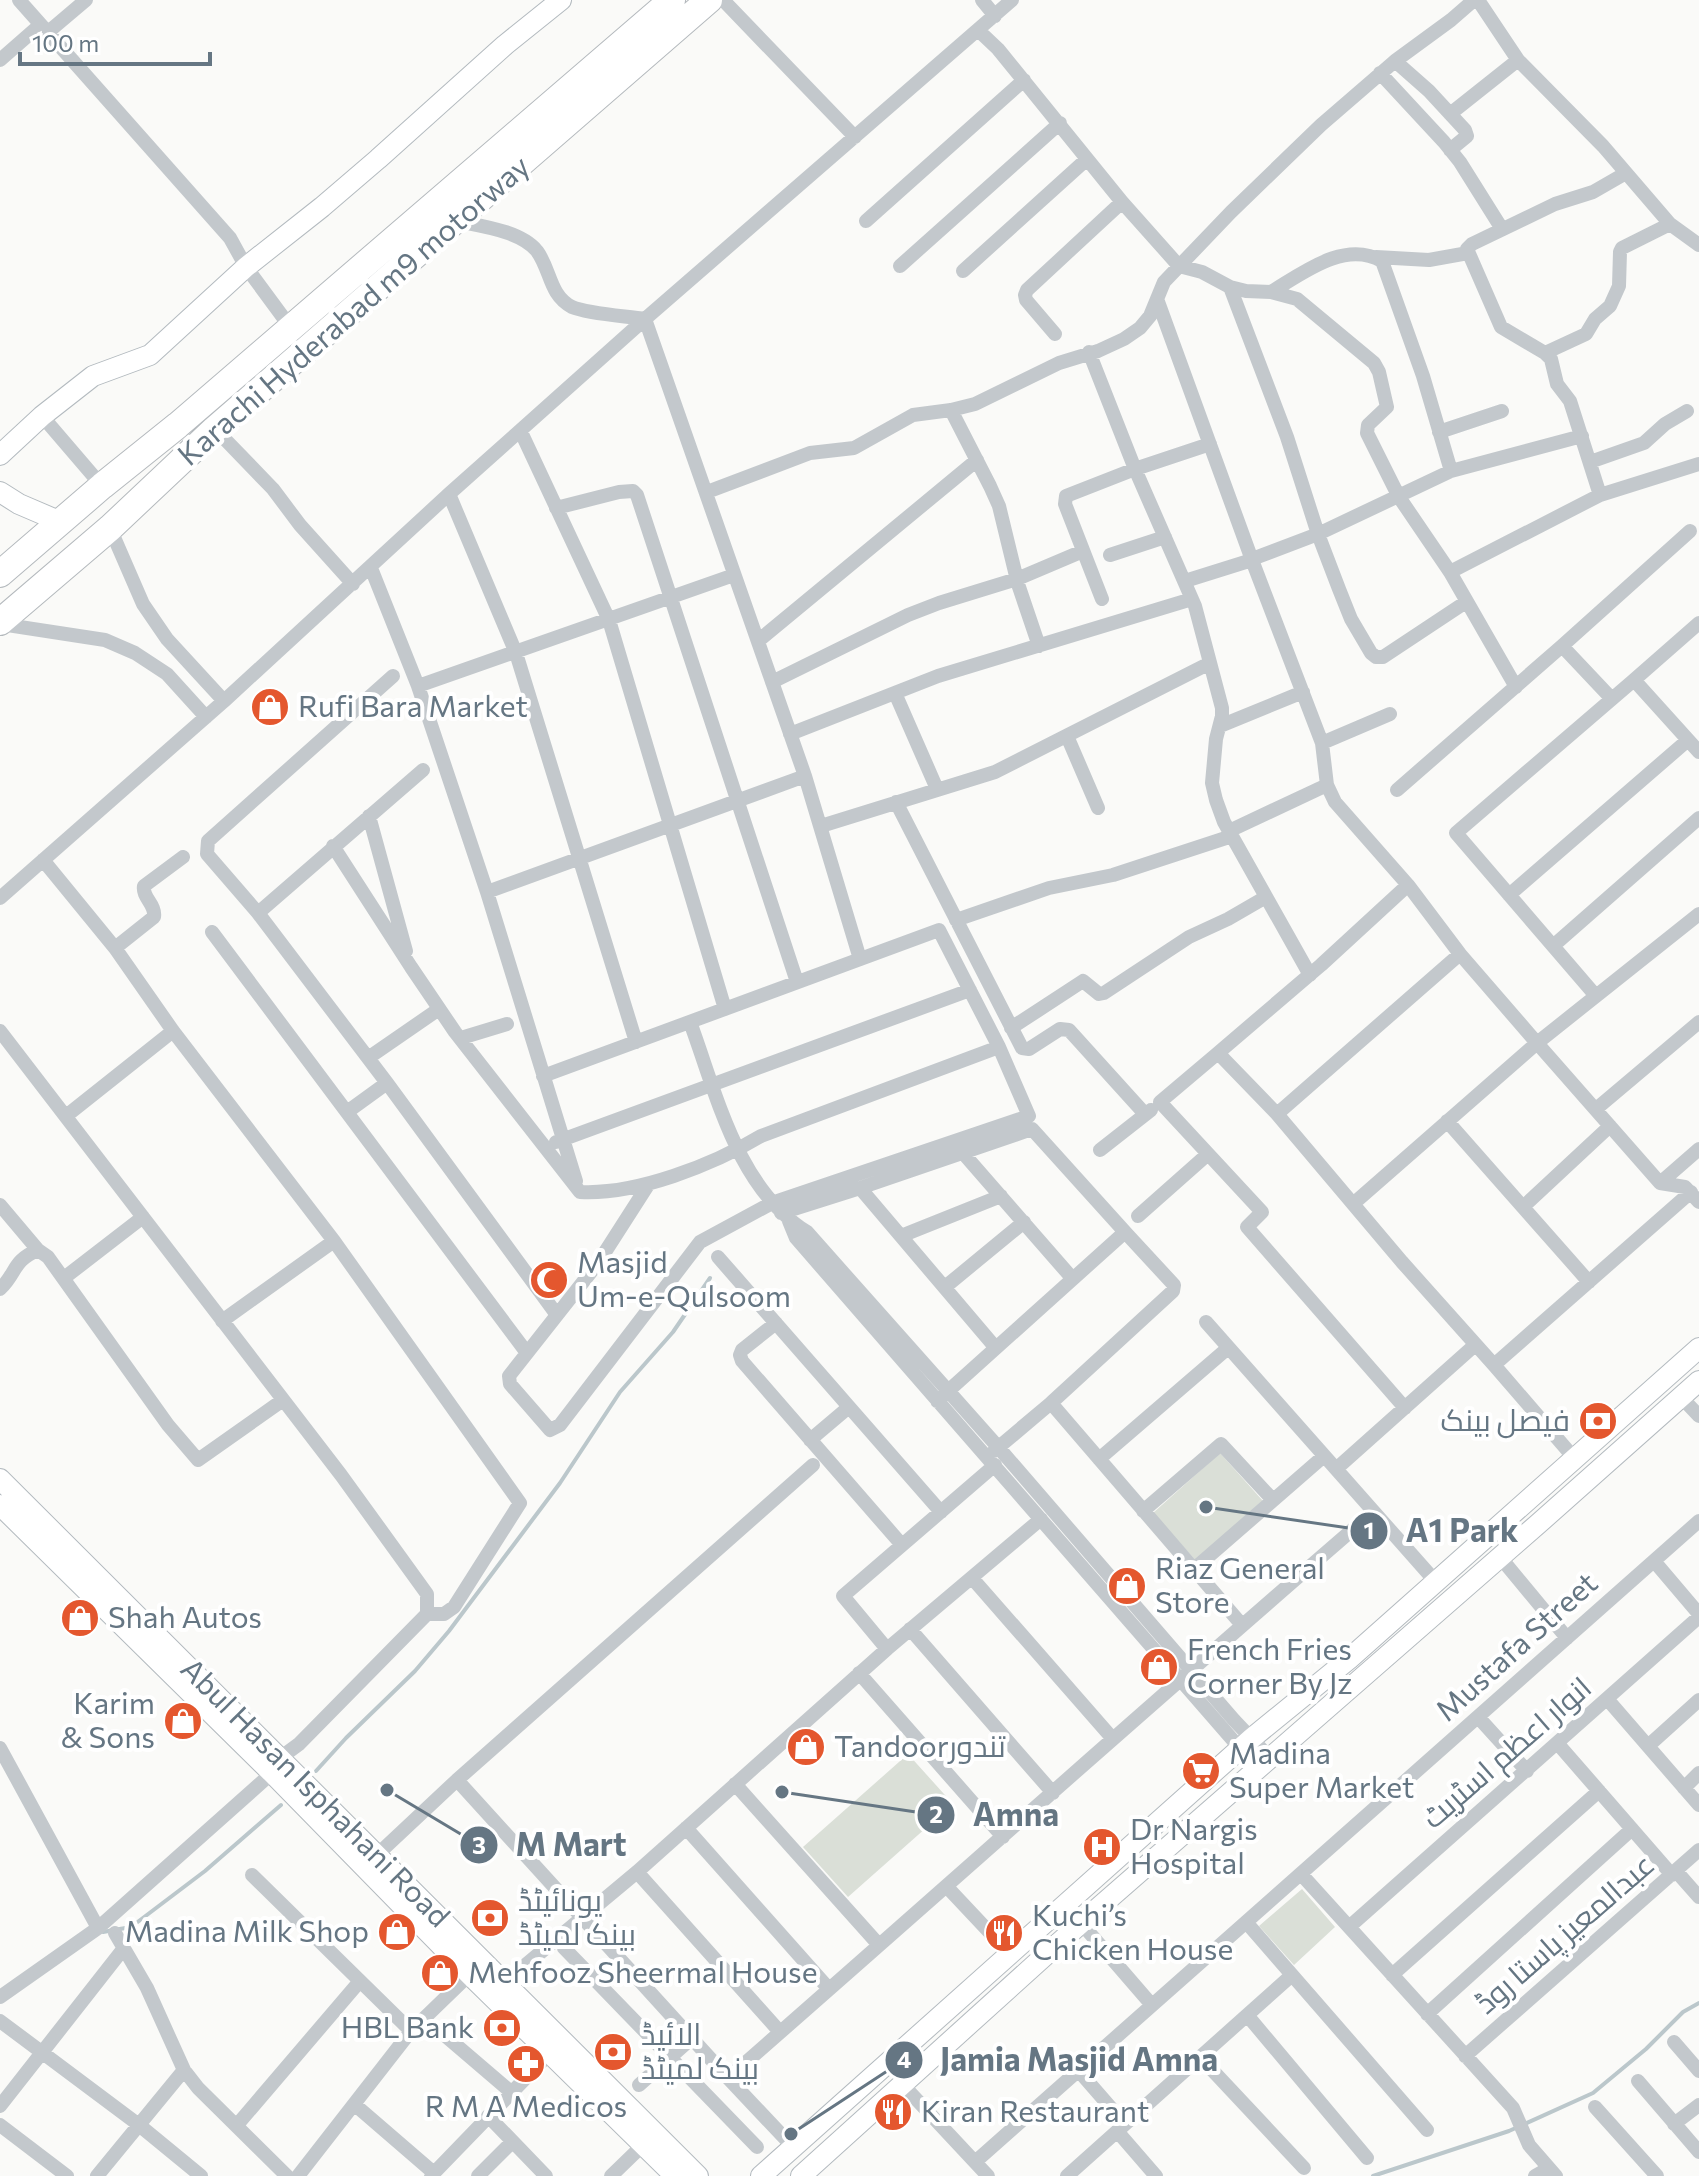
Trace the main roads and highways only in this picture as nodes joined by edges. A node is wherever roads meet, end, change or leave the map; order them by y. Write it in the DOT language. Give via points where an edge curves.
graph roads {
  1 [pos="672,0"];
  2 [pos="709,0"];
  3 [pos="0,574"];
  4 [pos="0,623"];
  1 -- 3 [label="highway"];
  2 -- 4 [label="highway, Karachi Hyderabad m9 motorway"];
}
